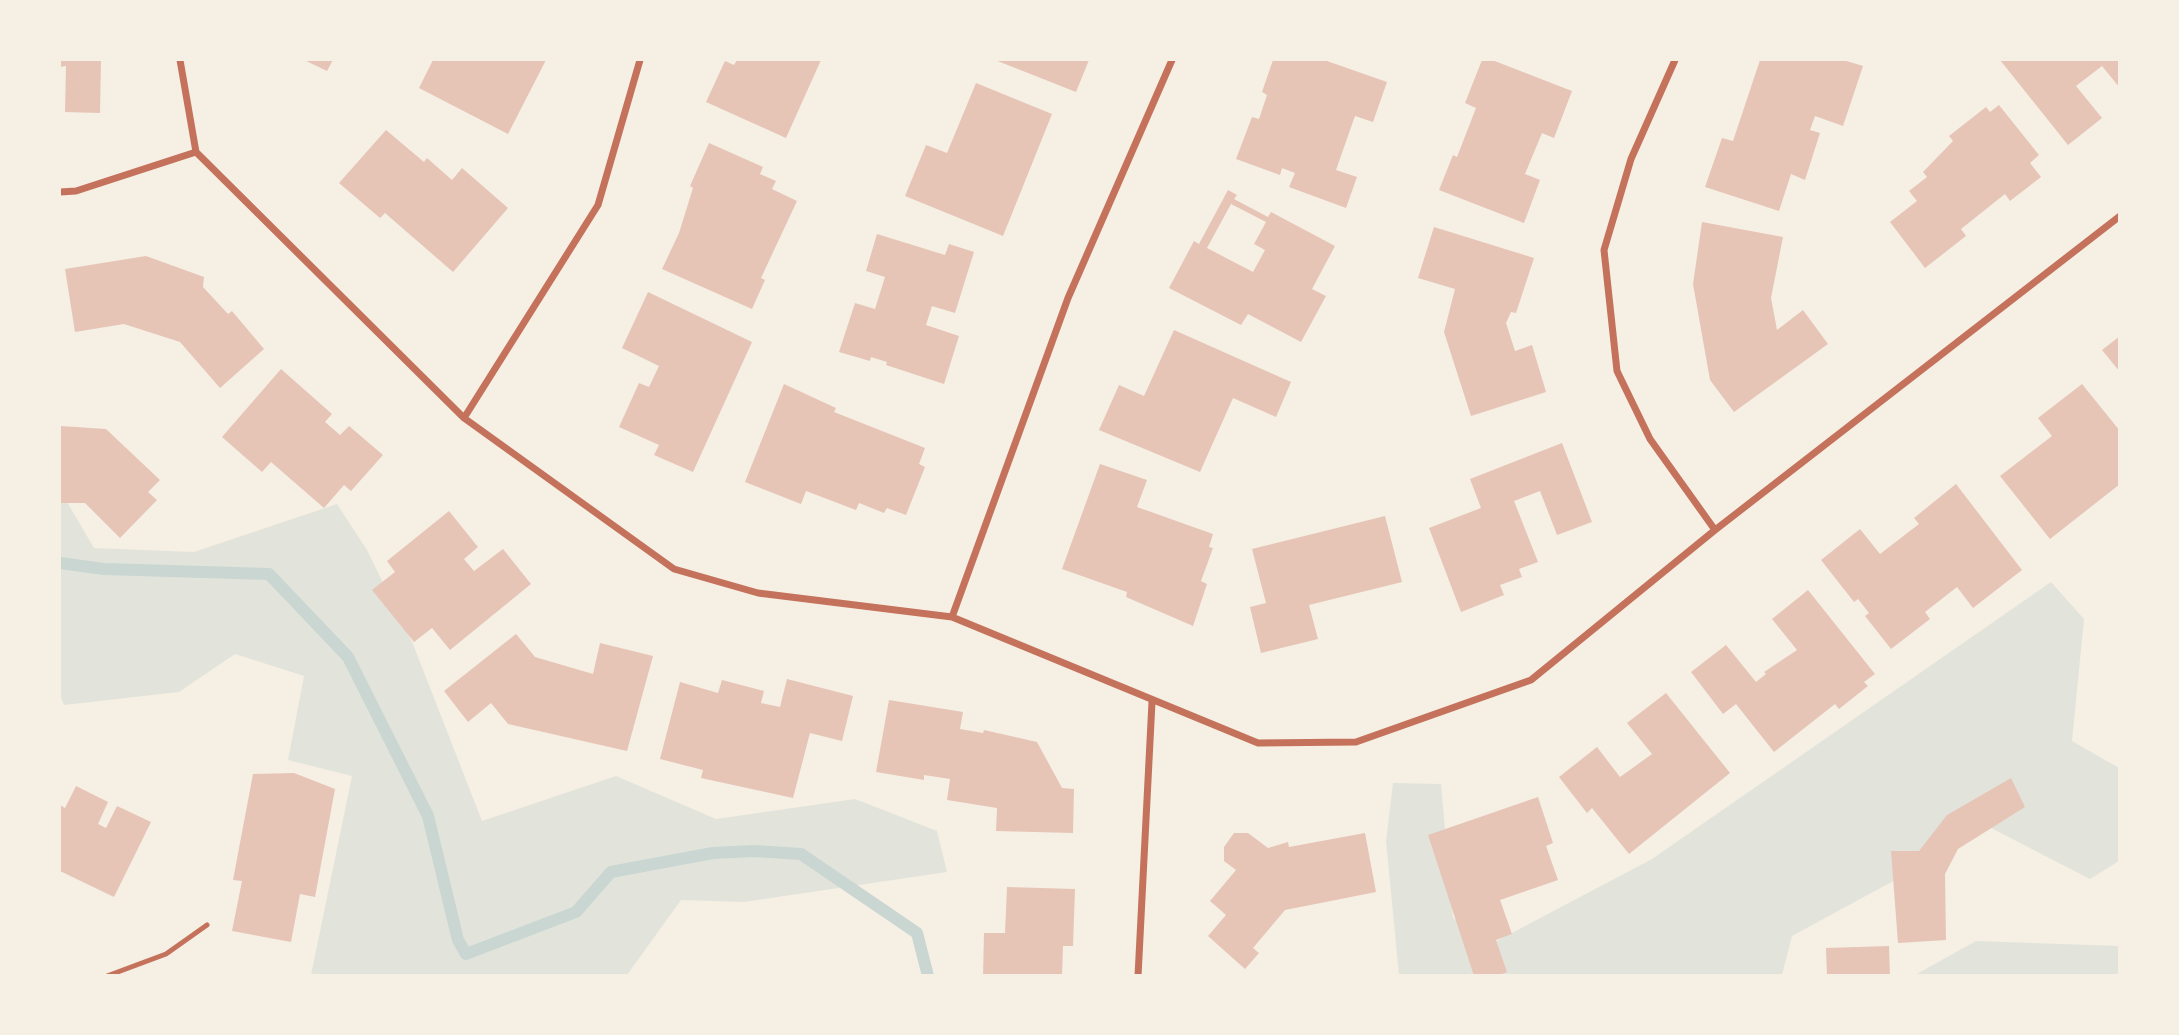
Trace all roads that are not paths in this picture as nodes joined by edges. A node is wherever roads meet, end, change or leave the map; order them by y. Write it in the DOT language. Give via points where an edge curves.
graph roads {
  1 [pos="180,60"];
  2 [pos="640,60"];
  3 [pos="1172,60"];
  4 [pos="1675,60"];
  5 [pos="196,152"];
  6 [pos="60,192"];
  7 [pos="2119,216"];
  8 [pos="464,418"];
  9 [pos="1715,530"];
  10 [pos="953,617"];
  11 [pos="1152,702"];
  12 [pos="207,925"];
  13 [pos="107,975"];
  14 [pos="1138,975"];
  1 -- 5 [label="street"];
  2 -- 8 [label="street" via="598,205"];
  3 -- 10 [label="street" via="1069,298"];
  4 -- 9 [label="street" via="1631,159 1604,250 1617,371 1650,439"];
  5 -- 6 [label="street" via="76,191"];
  5 -- 8 [label="street"];
  7 -- 9 [label="street"];
  8 -- 10 [label="street" via="674,569 758,593"];
  9 -- 11 [label="street" via="1531,680 1356,742 1258,743"];
  10 -- 11 [label="street"];
  11 -- 14 [label="street"];
  12 -- 13 [label="lane" via="166,954"];
}
